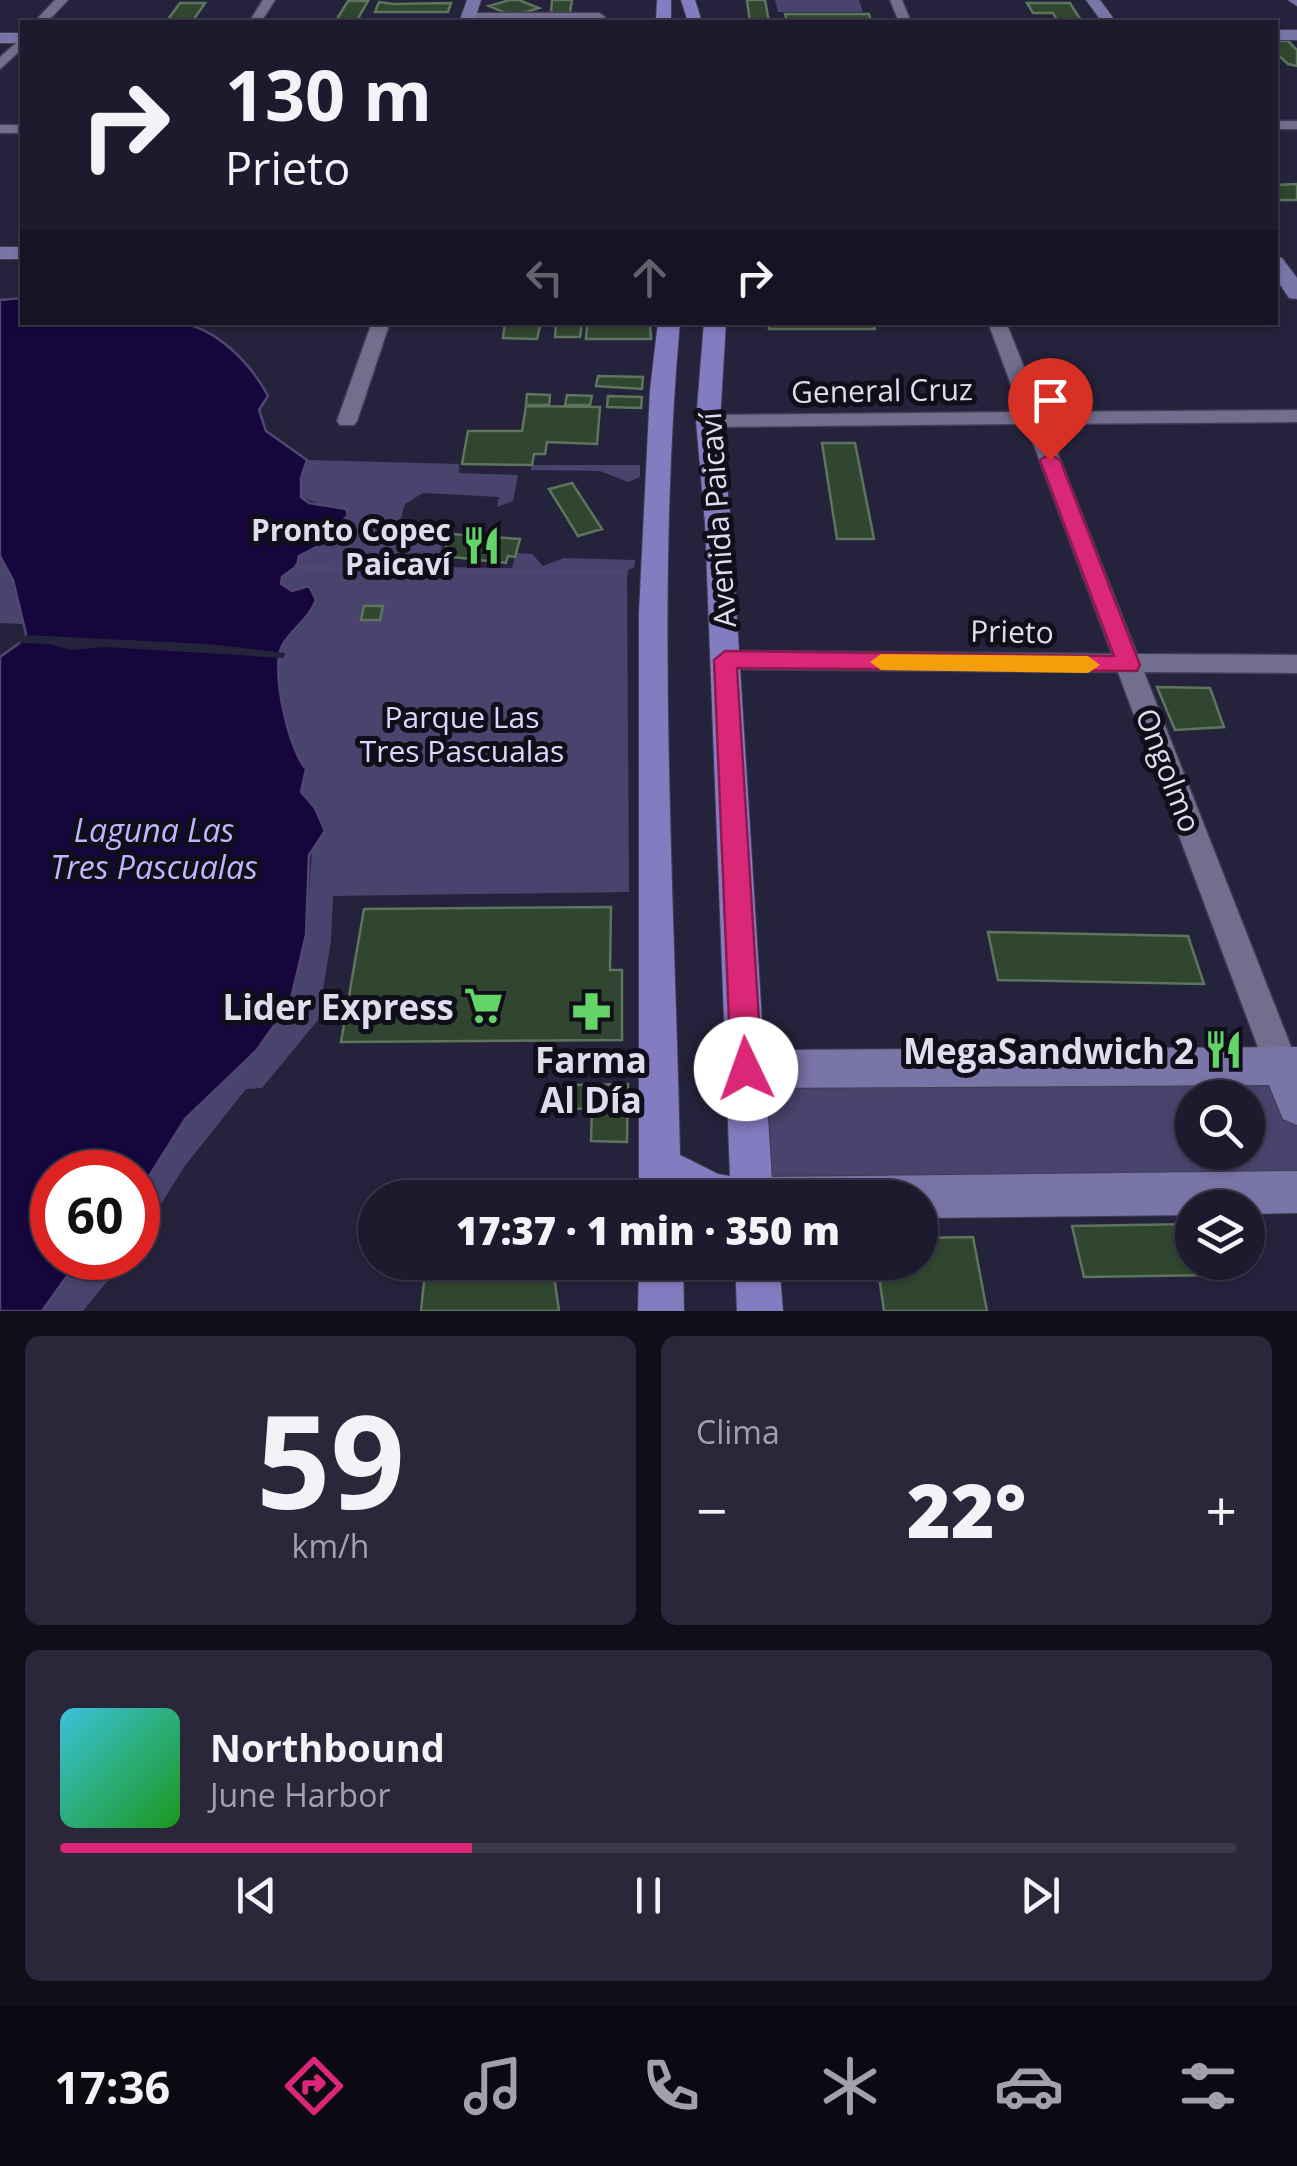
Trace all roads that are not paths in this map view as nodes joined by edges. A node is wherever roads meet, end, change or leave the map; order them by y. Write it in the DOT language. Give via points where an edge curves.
graph roads {
  1 [pos="62,0"];
  2 [pos="474,0"];
  3 [pos="599,17"];
  4 [pos="42,20"];
  5 [pos="468,20"];
  6 [pos="20,42"];
  7 [pos="0,65"];
  8 [pos="1279,251"];
  9 [pos="1297,292"];
  10 [pos="381,325"];
  11 [pos="669,325"];
  12 [pos="715,325"];
  13 [pos="999,325"];
  14 [pos="1297,416"];
  15 [pos="1034,418"];
  16 [pos="347,421"];
  17 [pos="708,422"];
  18 [pos="725,660"];
  19 [pos="1297,664"];
  20 [pos="1129,665"];
  21 [pos="1290,1066"];
  22 [pos="746,1069"];
  23 [pos="1297,1105"];
  24 [pos="659,1180"];
  25 [pos="751,1180"];
  26 [pos="1297,1192"];
  27 [pos="938,1196"];
  28 [pos="661,1280"];
  29 [pos="758,1280"];
  30 [pos="661,1311"];
  31 [pos="760,1311"];
  1 -- 4 [label="street"];
  2 -- 5 [label="main road"];
  3 -- 5 [label="street"];
  6 -- 7 [label="street"];
  8 -- 9 [label="main road"];
  10 -- 16 [label="street"];
  11 -- 24 [label="main road, Avenida Paicaví" via="654,613"];
  12 -- 17 [label="main road, Avenida Paicaví"];
  13 -- 15 [label="street, Ongolmo"];
  14 -- 15 [label="street, General Cruz"];
  15 -- 17 [label="street, General Cruz"];
  15 -- 20 [label="street, Ongolmo"];
  17 -- 18 [label="main road, Avenida Paicaví"];
  18 -- 20 [label="street, Prieto"];
  18 -- 22 [label="main road, Avenida Paicaví"];
  19 -- 20 [label="street, Prieto"];
  20 -- 21 [label="street, Ongolmo"];
  21 -- 22 [label="main road"];
  21 -- 23 [label="main road, Ongolmo"];
  22 -- 25 [label="main road, Avenida Paicaví"];
  26 -- 27 [label="main road"];
  28 -- 30 [label="main road"];
  29 -- 31 [label="main road"];
}
